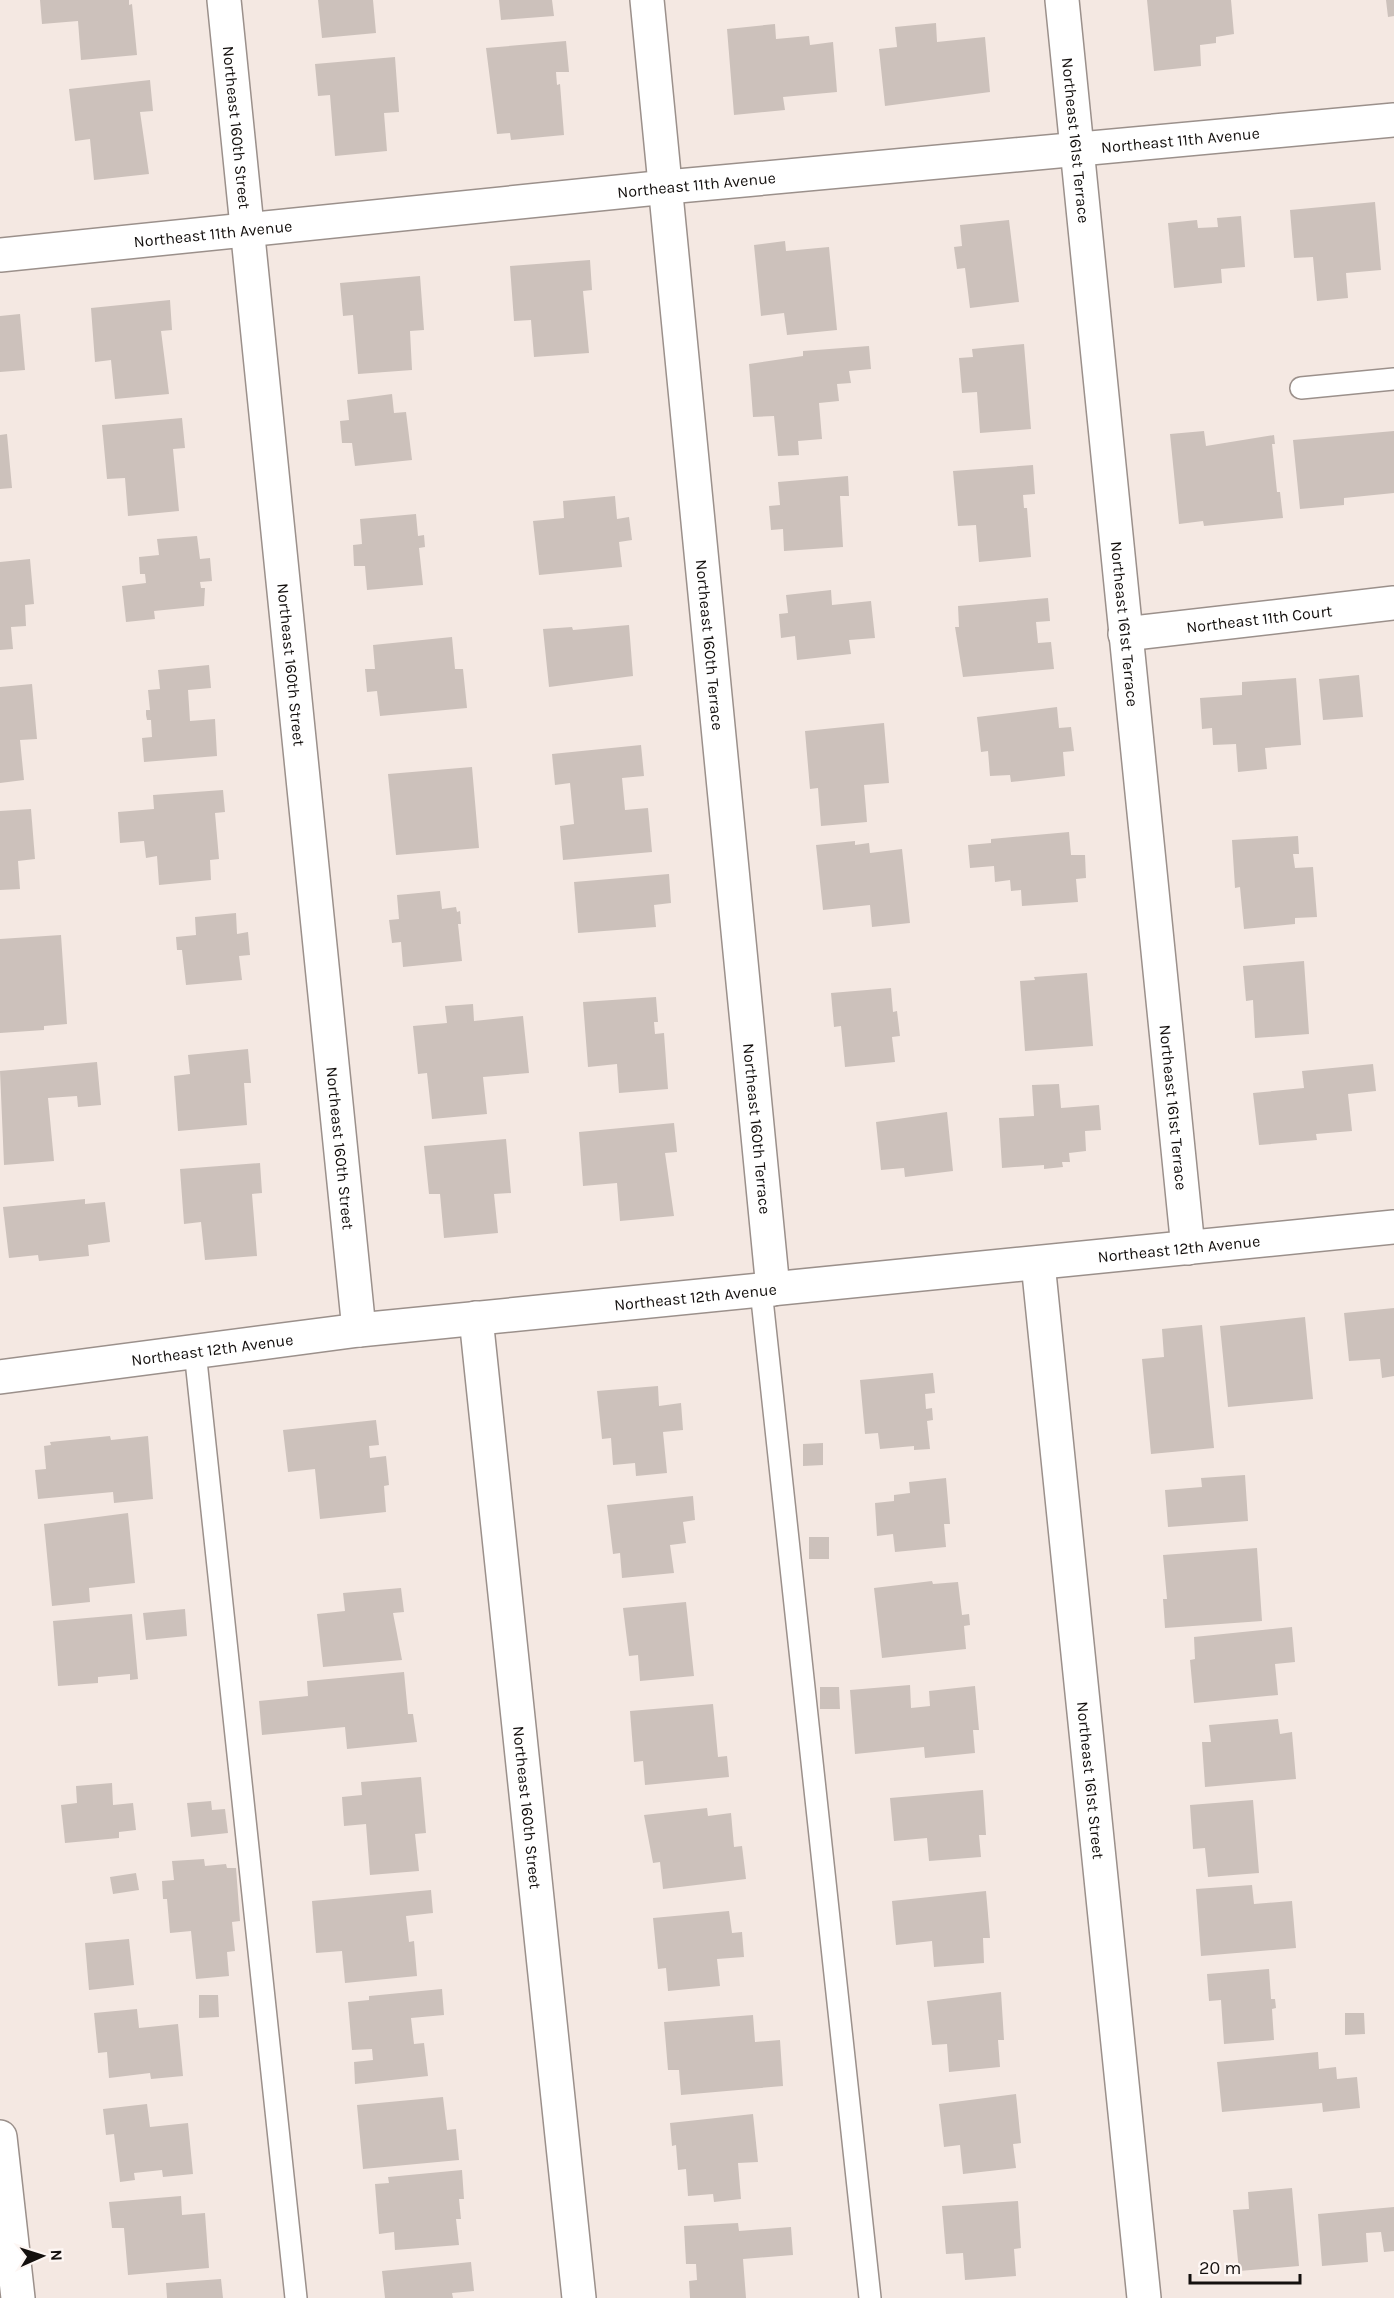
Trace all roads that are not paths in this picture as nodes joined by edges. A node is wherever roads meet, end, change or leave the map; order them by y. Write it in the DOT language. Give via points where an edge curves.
graph roads {
  1 [pos="224,0"];
  2 [pos="647,0"];
  3 [pos="1062,0"];
  4 [pos="1394,120"];
  5 [pos="1076,148"];
  6 [pos="667,187"];
  7 [pos="246,230"];
  8 [pos="0,255"];
  9 [pos="1394,378"];
  10 [pos="1301,388"];
  11 [pos="1394,603"];
  12 [pos="1125,634"];
  13 [pos="1394,1227"];
  14 [pos="1188,1248"];
  15 [pos="1038,1263"];
  16 [pos="767,1289"];
  17 [pos="476,1318"];
  18 [pos="358,1329"];
  19 [pos="195,1351"];
  20 [pos="0,1377"];
  21 [pos="0,2137"];
  22 [pos="18,2298"];
  23 [pos="296,2298"];
  24 [pos="579,2298"];
  25 [pos="870,2298"];
  26 [pos="1144,2298"];
  1 -- 7 [label="street, Northeast 160th Street"];
  2 -- 6 [label="street, Northeast 160th Terrace"];
  3 -- 5 [label="street, Northeast 161st Terrace"];
  4 -- 5 [label="street, Northeast 11th Avenue"];
  5 -- 6 [label="street, Northeast 11th Avenue"];
  5 -- 12 [label="street, Northeast 161st Terrace"];
  6 -- 7 [label="street, Northeast 11th Avenue"];
  6 -- 16 [label="street, Northeast 160th Terrace"];
  7 -- 8 [label="street, Northeast 11th Avenue"];
  7 -- 18 [label="street, Northeast 160th Street"];
  9 -- 10 [label="lane"];
  11 -- 12 [label="street, Northeast 11th Court"];
  12 -- 14 [label="street, Northeast 161st Terrace"];
  13 -- 14 [label="street, Northeast 12th Avenue"];
  14 -- 15 [label="street, Northeast 12th Avenue"];
  15 -- 16 [label="street, Northeast 12th Avenue"];
  15 -- 26 [label="street, Northeast 161st Street"];
  16 -- 17 [label="street, Northeast 12th Avenue"];
  16 -- 25 [label="lane"];
  17 -- 18 [label="street, Northeast 12th Avenue"];
  17 -- 24 [label="street, Northeast 160th Street"];
  18 -- 19 [label="street, Northeast 12th Avenue"];
  19 -- 20 [label="street, Northeast 12th Avenue"];
  19 -- 23 [label="lane"];
  21 -- 22 [label="street"];
}
